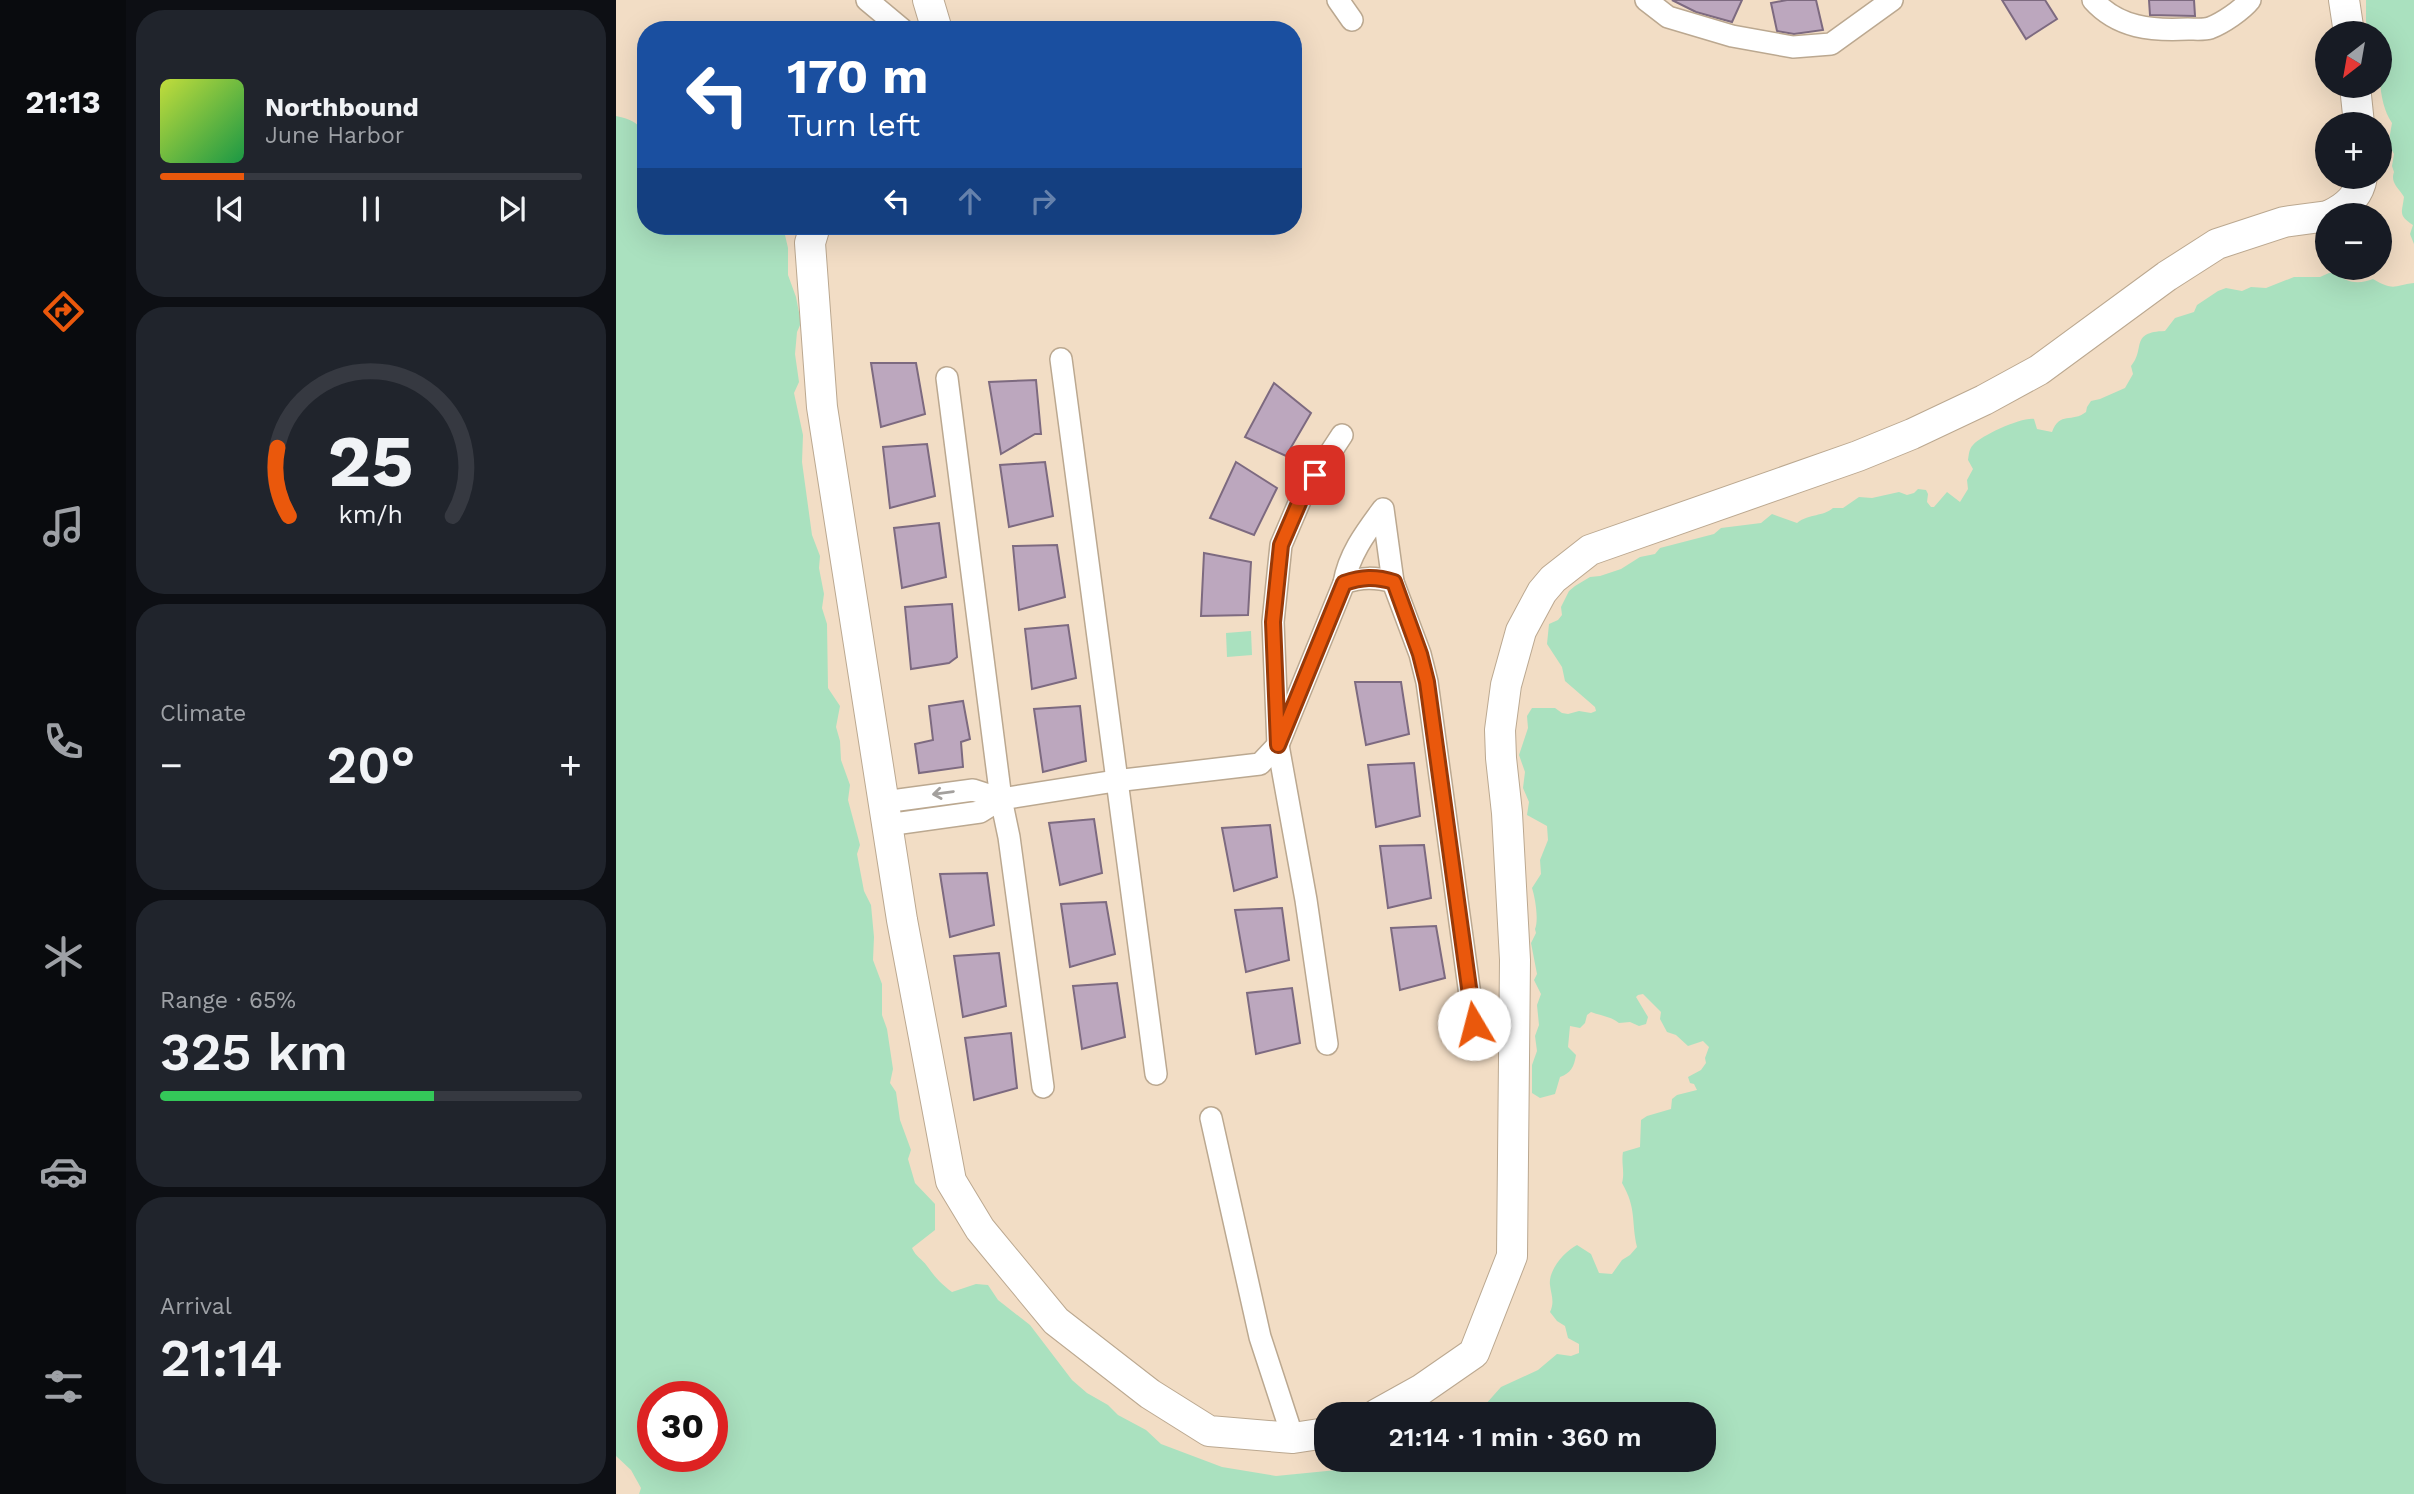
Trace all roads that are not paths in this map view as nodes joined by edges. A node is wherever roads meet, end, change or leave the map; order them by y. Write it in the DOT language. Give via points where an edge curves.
graph roads {
  1 [pos="867,0"];
  2 [pos="928,0"];
  3 [pos="1338,0"];
  4 [pos="1646,0"];
  5 [pos="1892,0"];
  6 [pos="2093,0"];
  7 [pos="2250,0"];
  8 [pos="2344,0"];
  9 [pos="1352,20"];
  10 [pos="893,21"];
  11 [pos="934,21"];
  12 [pos="2347,21"];
  13 [pos="2315,218"];
  14 [pos="812,235"];
  15 [pos="1060,359"];
  16 [pos="947,379"];
  17 [pos="1342,435"];
  18 [pos="1394,582"];
  19 [pos="1344,583"];
  20 [pos="1278,745"];
  21 [pos="1115,781"];
  22 [pos="1001,799"];
  23 [pos="886,814"];
  24 [pos="1474,1024"];
  25 [pos="1327,1044"];
  26 [pos="1156,1074"];
  27 [pos="1043,1087"];
  28 [pos="1212,1118"];
  29 [pos="1399,1402"];
  30 [pos="1314,1435"];
  31 [pos="1293,1438"];
  1 -- 10 [label="street"];
  2 -- 11 [label="street"];
  3 -- 9 [label="street"];
  4 -- 5 [label="street" via="1668,17 1732,36 1793,47 1831,44"];
  6 -- 7 [label="street" via="2105,13 2134,27 2169,30 2209,28"];
  8 -- 12 [label="street"];
  13 -- 29 [label="street" via="2284,222 2217,244 2064,354 1984,400 1858,456 1590,550 1542,592 1514,650 1500,730 1515,960 1512,1256 1474,1353"];
  14 -- 23 [label="street" via="822,407"];
  15 -- 21 [label="street"];
  16 -- 22 [label="street"];
  17 -- 20 [label="street" via="1302,496 1281,545 1273,622"];
  18 -- 19 [label="street" via="1363,577"];
  18 -- 19 [label="street" via="1383,509 1347,566"];
  18 -- 24 [label="street" via="1427,682"];
  19 -- 20 [label="street"];
  20 -- 21 [label="street" via="1260,764"];
  20 -- 25 [label="street"];
  21 -- 22 [label="street"];
  21 -- 26 [label="street"];
  22 -- 23 [label="street" via="981,812"];
  22 -- 27 [label="street"];
  23 -- 31 [label="street" via="951,1181 980,1229 1056,1321 1150,1394 1209,1431"];
  28 -- 31 [label="street" via="1261,1336"];
  30 -- 31 [label="street"];
}
